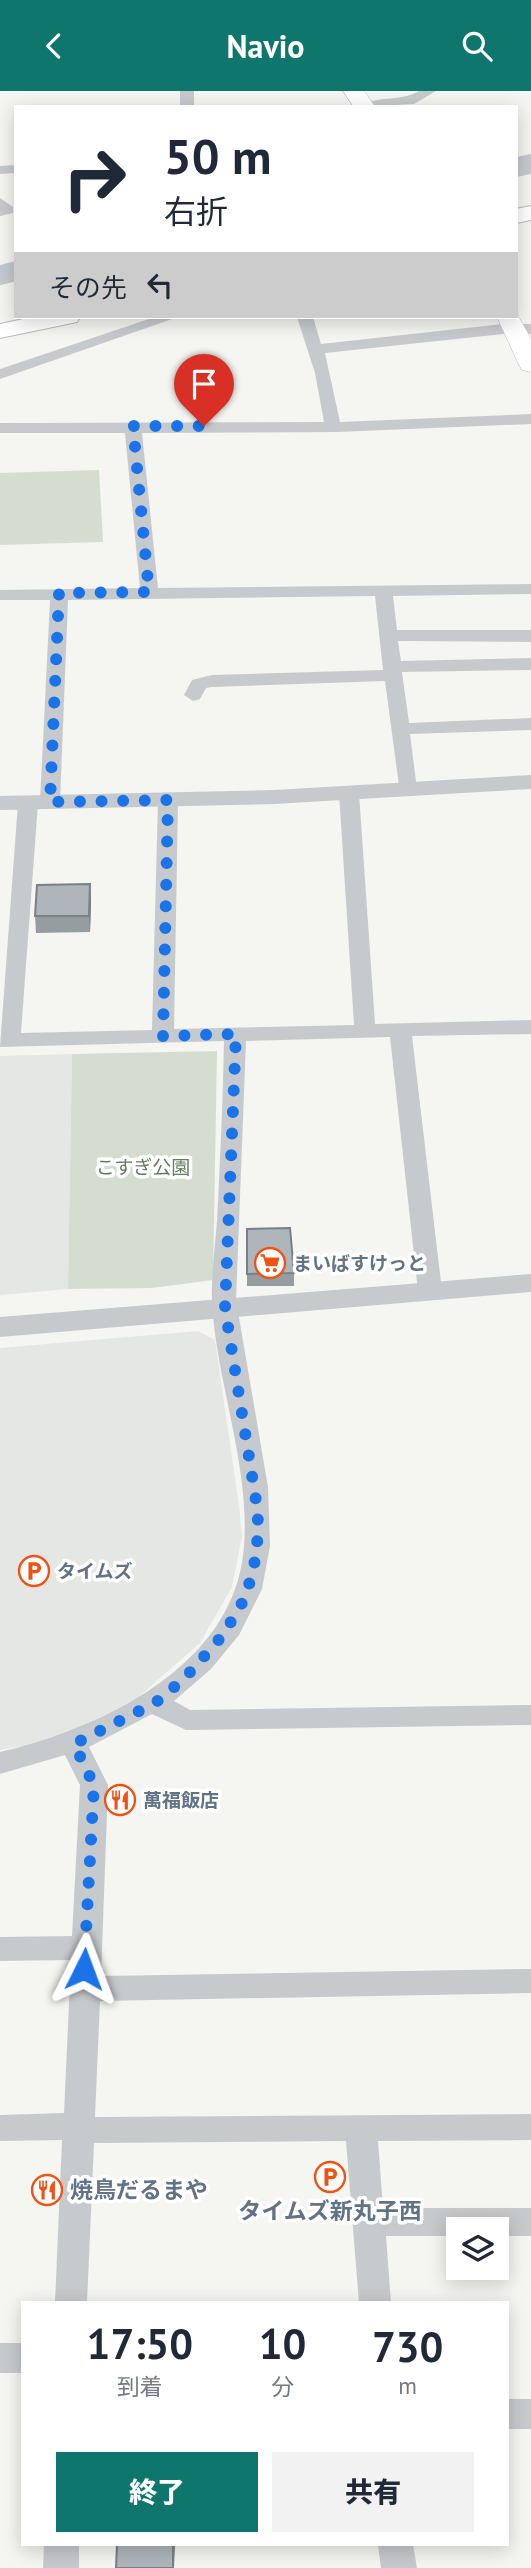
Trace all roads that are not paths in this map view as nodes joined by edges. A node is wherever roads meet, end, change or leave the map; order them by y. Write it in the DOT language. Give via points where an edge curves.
graph roads {
  1 [pos="353,91"];
  2 [pos="429,91"];
  3 [pos="364,105"];
  4 [pos="380,105"];
  5 [pos="3,196"];
  6 [pos="0,212"];
  7 [pos="58,319"];
  8 [pos="164,319"];
  9 [pos="306,319"];
  10 [pos="519,325"];
  11 [pos="0,331"];
  12 [pos="315,349"];
  13 [pos="531,365"];
  14 [pos="0,374"];
  15 [pos="531,419"];
  16 [pos="133,426"];
  17 [pos="333,427"];
  18 [pos="0,428"];
  19 [pos="383,589"];
  20 [pos="531,589"];
  21 [pos="149,592"];
  22 [pos="59,593"];
  23 [pos="0,595"];
  24 [pos="388,635"];
  25 [pos="531,636"];
  26 [pos="531,664"];
  27 [pos="391,671"];
  28 [pos="193,695"];
  29 [pos="531,724"];
  30 [pos="399,729"];
  31 [pos="531,782"];
  32 [pos="407,789"];
  33 [pos="349,793"];
  34 [pos="168,800"];
  35 [pos="0,803"];
  36 [pos="39,803"];
  37 [pos="531,1027"];
  38 [pos="400,1030"];
  39 [pos="365,1031"];
  40 [pos="236,1034"];
  41 [pos="163,1036"];
  42 [pos="5,1040"];
  43 [pos="531,1283"];
  44 [pos="430,1291"];
  45 [pos="225,1308"];
  46 [pos="0,1328"];
  47 [pos="155,1703"];
  48 [pos="531,1715"];
  49 [pos="74,1744"];
  50 [pos="0,1763"];
  51 [pos="85,1948"];
  52 [pos="0,1949"];
  53 [pos="531,1980"];
  54 [pos="83,1989"];
  55 [pos="361,2127"];
  56 [pos="531,2127"];
  57 [pos="0,2128"];
  58 [pos="78,2128"];
  59 [pos="531,2221"];
  60 [pos="368,2222"];
  61 [pos="71,2301"];
  62 [pos="375,2301"];
  63 [pos="0,2358"];
  64 [pos="21,2358"];
  65 [pos="509,2414"];
  66 [pos="531,2414"];
  67 [pos="62,2546"];
  68 [pos="397,2546"];
  69 [pos="61,2568"];
  70 [pos="398,2568"];
  1 -- 3 [label="main road"];
  2 -- 4 [label="street" via="414,100"];
  5 -- 6 [label="street" via="8,210"];
  7 -- 11 [label="highway"];
  8 -- 14 [label="street"];
  9 -- 12 [label="street"];
  10 -- 12 [label="street"];
  10 -- 13 [label="main road"];
  12 -- 17 [label="street"];
  15 -- 17 [label="street"];
  16 -- 17 [label="street"];
  16 -- 18 [label="street"];
  16 -- 21 [label="street"];
  19 -- 20 [label="street"];
  19 -- 21 [label="street"];
  19 -- 24 [label="street"];
  21 -- 22 [label="street"];
  22 -- 23 [label="street"];
  22 -- 36 [label="street"];
  24 -- 25 [label="street"];
  24 -- 27 [label="street"];
  26 -- 27 [label="street"];
  27 -- 28 [label="street" via="212,681 199,684"];
  27 -- 30 [label="street"];
  29 -- 30 [label="street"];
  30 -- 32 [label="street"];
  31 -- 32 [label="street"];
  32 -- 33 [label="street"];
  33 -- 34 [label="street"];
  33 -- 39 [label="street"];
  34 -- 36 [label="street"];
  34 -- 41 [label="street"];
  35 -- 36 [label="street"];
  36 -- 42 [label="street"];
  37 -- 38 [label="street"];
  38 -- 39 [label="street"];
  38 -- 44 [label="street"];
  39 -- 40 [label="street"];
  40 -- 41 [label="street"];
  40 -- 45 [label="street"];
  41 -- 42 [label="street"];
  43 -- 44 [label="street"];
  44 -- 45 [label="street"];
  45 -- 46 [label="street"];
  45 -- 47 [label="street" via="258,1513 257,1549 242,1603 223,1635 184,1679"];
  47 -- 48 [label="street" via="186,1720"];
  47 -- 49 [label="street"];
  49 -- 50 [label="street"];
  49 -- 51 [label="street" via="94,1785"];
  51 -- 52 [label="street"];
  51 -- 54 [label="street"];
  53 -- 54 [label="street"];
  54 -- 58 [label="street"];
  55 -- 56 [label="street"];
  55 -- 58 [label="street"];
  55 -- 60 [label="street"];
  57 -- 58 [label="street"];
  58 -- 61 [label="street"];
  59 -- 60 [label="street"];
  60 -- 62 [label="street"];
  63 -- 64 [label="street"];
  65 -- 66 [label="street"];
  67 -- 69 [label="street"];
  68 -- 70 [label="street"];
}
